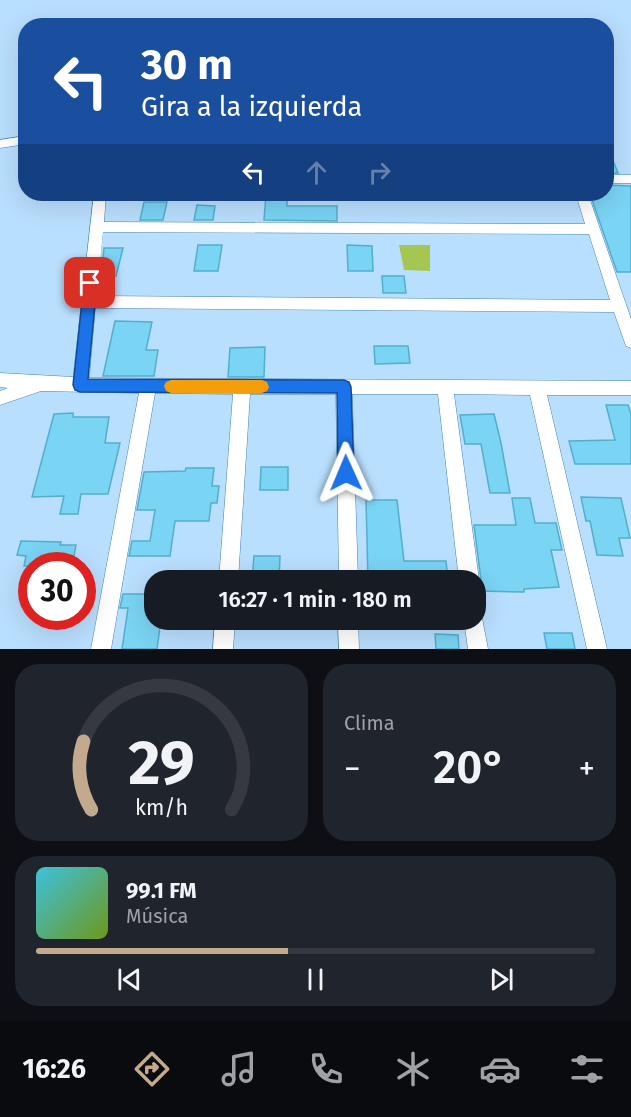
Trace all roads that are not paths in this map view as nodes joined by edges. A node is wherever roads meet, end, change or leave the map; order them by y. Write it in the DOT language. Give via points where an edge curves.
graph roads {
  1 [pos="18,141"];
  2 [pos="0,144"];
  3 [pos="614,179"];
  4 [pos="631,179"];
  5 [pos="99,201"];
  6 [pos="584,201"];
  7 [pos="95,227"];
  8 [pos="594,229"];
  9 [pos="89,302"];
  10 [pos="619,306"];
  11 [pos="631,341"];
  12 [pos="0,380"];
  13 [pos="41,384"];
  14 [pos="80,385"];
  15 [pos="148,386"];
  16 [pos="242,387"];
  17 [pos="344,387"];
  18 [pos="445,387"];
  19 [pos="537,388"];
  20 [pos="631,388"];
  21 [pos="0,398"];
  22 [pos="229,570"];
  23 [pos="348,570"];
  24 [pos="468,570"];
  25 [pos="224,630"];
  26 [pos="348,630"];
  27 [pos="475,630"];
  28 [pos="101,649"];
  29 [pos="223,649"];
  30 [pos="349,649"];
  31 [pos="478,649"];
  32 [pos="597,649"];
  1 -- 2 [label="street"];
  3 -- 4 [label="street"];
  5 -- 7 [label="street"];
  6 -- 8 [label="street"];
  7 -- 8 [label="street"];
  7 -- 9 [label="street"];
  8 -- 10 [label="street"];
  9 -- 10 [label="street"];
  9 -- 14 [label="street"];
  10 -- 11 [label="street"];
  12 -- 13 [label="street"];
  13 -- 14 [label="street"];
  13 -- 21 [label="street"];
  14 -- 15 [label="street"];
  15 -- 16 [label="street"];
  15 -- 28 [label="street"];
  16 -- 17 [label="street"];
  16 -- 22 [label="street"];
  17 -- 18 [label="street"];
  17 -- 23 [label="street"];
  18 -- 19 [label="street"];
  18 -- 24 [label="street"];
  19 -- 20 [label="street"];
  19 -- 32 [label="street"];
  25 -- 29 [label="street"];
  26 -- 30 [label="street"];
  27 -- 31 [label="street"];
}
